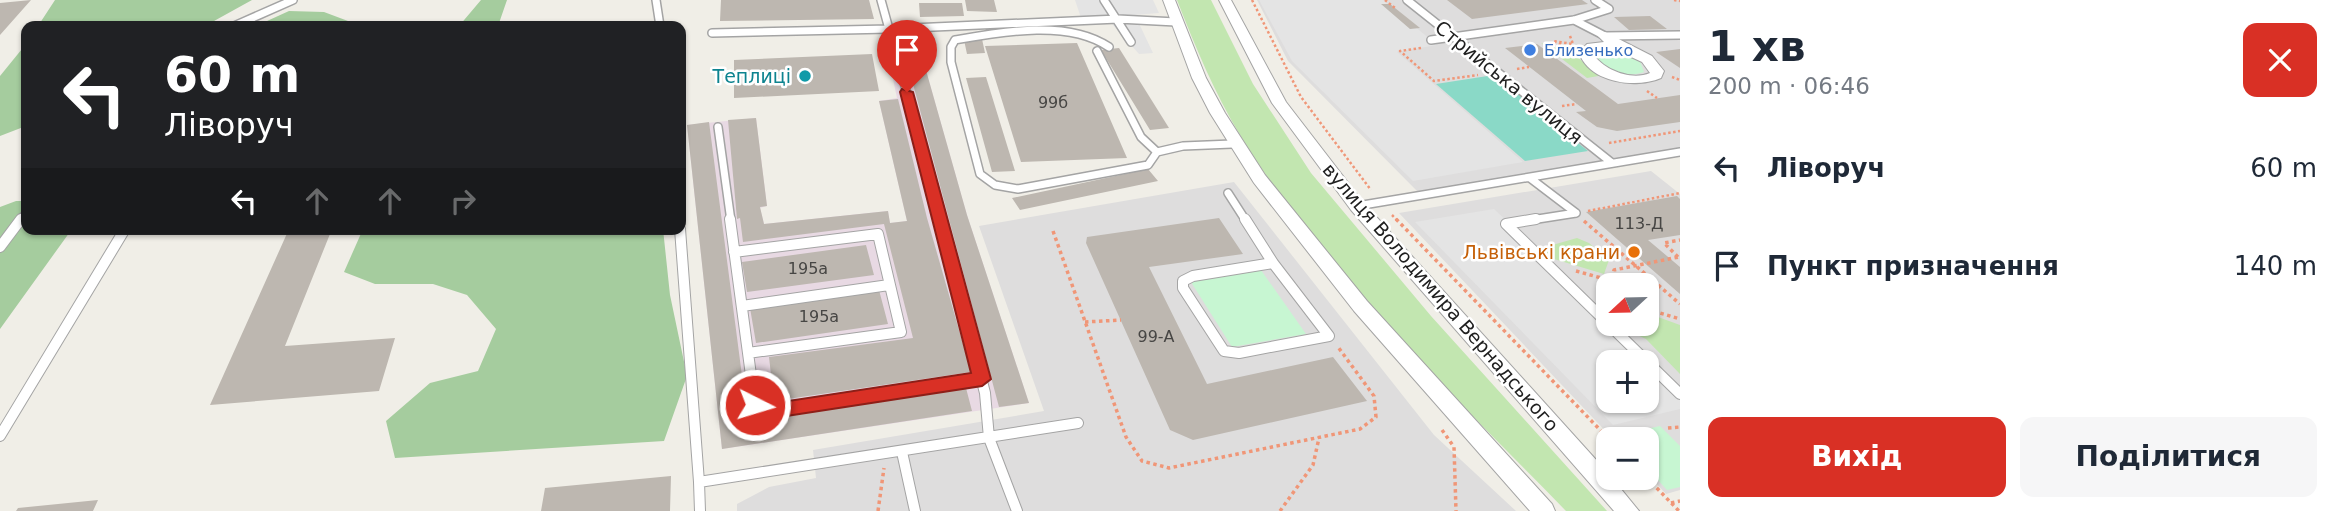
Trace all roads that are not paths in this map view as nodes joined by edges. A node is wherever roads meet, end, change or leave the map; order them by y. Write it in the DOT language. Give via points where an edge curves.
graph roads {
  1 [pos="293,0"];
  2 [pos="656,0"];
  3 [pos="881,0"];
  4 [pos="1104,0"];
  5 [pos="1169,0"];
  6 [pos="1225,0"];
  7 [pos="1407,0"];
  8 [pos="1595,0"];
  9 [pos="1118,19"];
  10 [pos="1574,20"];
  11 [pos="245,21"];
  12 [pos="659,21"];
  13 [pos="1175,22"];
  14 [pos="889,29"];
  15 [pos="712,33"];
  16 [pos="1680,35"];
  17 [pos="1452,37"];
  18 [pos="893,40"];
  19 [pos="1610,41"];
  20 [pos="1131,42"];
  21 [pos="1429,43"];
  22 [pos="1109,47"];
  23 [pos="1097,51"];
  24 [pos="718,127"];
  25 [pos="1233,144"];
  26 [pos="1157,152"];
  27 [pos="1680,152"];
  28 [pos="1612,163"];
  29 [pos="1531,178"];
  30 [pos="1228,193"];
  31 [pos="1357,206"];
  32 [pos="21,220"];
  33 [pos="121,235"];
  34 [pos="680,235"];
  35 [pos="0,247"];
  36 [pos="734,252"];
  37 [pos="1273,263"];
  38 [pos="889,285"];
  39 [pos="742,306"];
  40 [pos="748,353"];
  41 [pos="982,379"];
  42 [pos="1680,394"];
  43 [pos="1078,423"];
  44 [pos="0,436"];
  45 [pos="989,438"];
  46 [pos="902,452"];
  47 [pos="699,482"];
  48 [pos="700,511"];
  49 [pos="915,511"];
  50 [pos="1017,511"];
  51 [pos="1544,511"];
  52 [pos="1628,511"];
  1 -- 11 [label="lane"];
  2 -- 12 [label="lane"];
  3 -- 14 [label="lane"];
  4 -- 9 [label="lane"];
  5 -- 13 [label="street"];
  6 -- 31 [label="street, вулиця Володимира Вернадського" via="1279,103"];
  7 -- 17 [label="lane, Стрийська вулиця"];
  8 -- 10 [label="lane" via="1608,9"];
  9 -- 13 [label="lane"];
  9 -- 14 [label="lane"];
  9 -- 20 [label="lane"];
  10 -- 17 [label="lane"];
  10 -- 19 [label="lane"];
  13 -- 25 [label="street"];
  14 -- 15 [label="lane"];
  16 -- 19 [label="lane"];
  17 -- 21 [label="lane"];
  17 -- 28 [label="lane, Стрийська вулиця"];
  18 -- 41 [label="lane"];
  19 -- 19 [label="street" via="1592,47 1587,57 1597,67 1621,77 1656,75 1655,66 1643,56"];
  22 -- 26 [label="lane" via="1094,36 1070,33 955,40 951,62 980,174 995,185 1018,189 1149,165"];
  23 -- 26 [label="lane" via="1142,137"];
  24 -- 36 [label="lane"];
  25 -- 26 [label="lane"];
  25 -- 51 [label="street" via="1388,339"];
  27 -- 28 [label="lane, Стрийська вулиця"];
  28 -- 29 [label="lane, Стрийська вулиця"];
  29 -- 31 [label="lane, Стрийська вулиця"];
  29 -- 42 [label="lane" via="1576,213 1506,224"];
  30 -- 37 [label="lane"];
  31 -- 52 [label="street, вулиця Володимира Вернадського"];
  32 -- 35 [label="lane"];
  33 -- 44 [label="lane"];
  34 -- 47 [label="lane"];
  36 -- 38 [label="lane" via="877,234"];
  36 -- 39 [label="lane"];
  37 -- 37 [label="lane" via="1183,281 1215,343 1224,351 1239,353 1329,336"];
  38 -- 39 [label="lane"];
  38 -- 40 [label="lane" via="901,332"];
  39 -- 40 [label="lane"];
  40 -- 41 [label="lane" via="755,405 767,412"];
  41 -- 45 [label="lane"];
  43 -- 45 [label="lane"];
  45 -- 46 [label="lane"];
  45 -- 50 [label="lane"];
  46 -- 47 [label="lane"];
  46 -- 49 [label="lane"];
  47 -- 48 [label="lane"];
}
